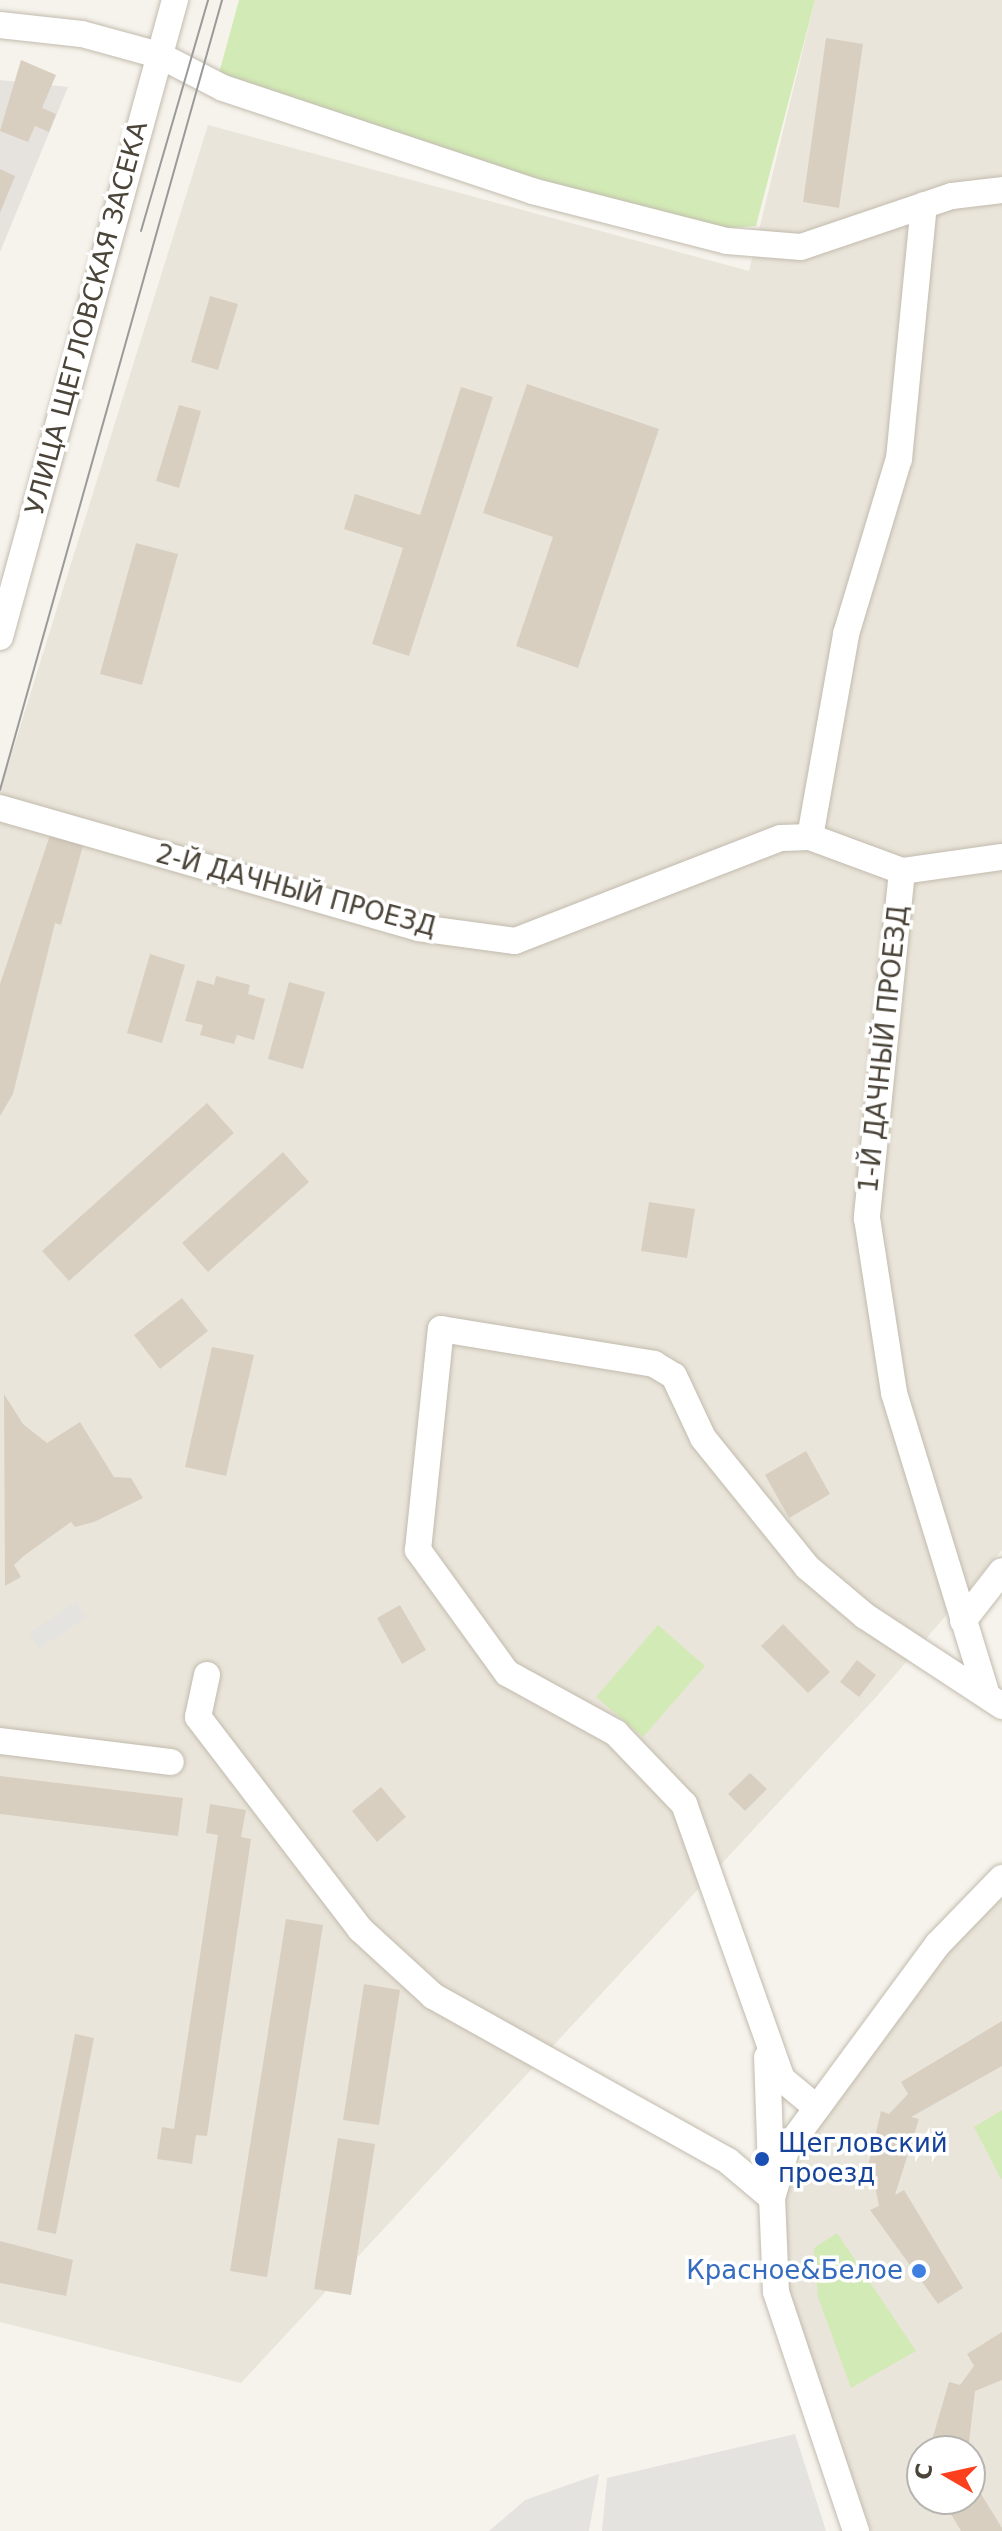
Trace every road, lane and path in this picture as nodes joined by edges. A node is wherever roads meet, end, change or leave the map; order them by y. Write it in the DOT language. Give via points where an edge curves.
graph roads {
  1 [pos="175,0"];
  2 [pos="0,25"];
  3 [pos="159,55"];
  4 [pos="1002,190"];
  5 [pos="924,205"];
  6 [pos="0,637"];
  7 [pos="0,808"];
  8 [pos="810,837"];
  9 [pos="1002,857"];
  10 [pos="902,871"];
  11 [pos="1002,1571"];
  12 [pos="963,1621"];
  13 [pos="207,1675"];
  14 [pos="994,1699"];
  15 [pos="0,1741"];
  16 [pos="171,1762"];
  17 [pos="1002,1878"];
  18 [pos="767,2037"];
  19 [pos="817,2108"];
  20 [pos="772,2198"];
  21 [pos="856,2531"];
  1 -- 3 [label="street, УЛИЦА ЩЕГЛОВСКАЯ ЗАСЕКА"];
  2 -- 3 [label="street" via="82,34"];
  3 -- 5 [label="street" via="223,88 517,186 727,241 801,247"];
  3 -- 6 [label="street, УЛИЦА ЩЕГЛОВСКАЯ ЗАСЕКА"];
  4 -- 5 [label="street"];
  5 -- 8 [label="street" via="899,459 846,634"];
  7 -- 8 [label="street, 2-Й ДАЧНЫЙ ПРОЕЗД" via="419,928 515,941 781,838"];
  8 -- 10 [label="street, 2-Й ДАЧНЫЙ ПРОЕЗД"];
  9 -- 10 [label="street, 2-Й ДАЧНЫЙ ПРОЕЗД"];
  10 -- 12 [label="street, 1-Й ДАЧНЫЙ ПРОЕЗД" via="867,1218 894,1393"];
  11 -- 12 [label="street"];
  12 -- 14 [label="street, 1-Й ДАЧНЫЙ ПРОЕЗД"];
  13 -- 20 [label="street" via="198,1717 360,1929 433,1996 728,2161"];
  14 -- 18 [label="street" via="865,1616 807,1567 703,1438 674,1376 654,1364 441,1329 418,1550 507,1673 616,1733 684,1804"];
  15 -- 16 [label="street"];
  17 -- 19 [label="street" via="938,1944"];
  18 -- 19 [label="street" via="782,2079"];
  18 -- 20 [label="street"];
  19 -- 20 [label="street" via="786,2150"];
  20 -- 21 [label="street" via="776,2292"];
}
